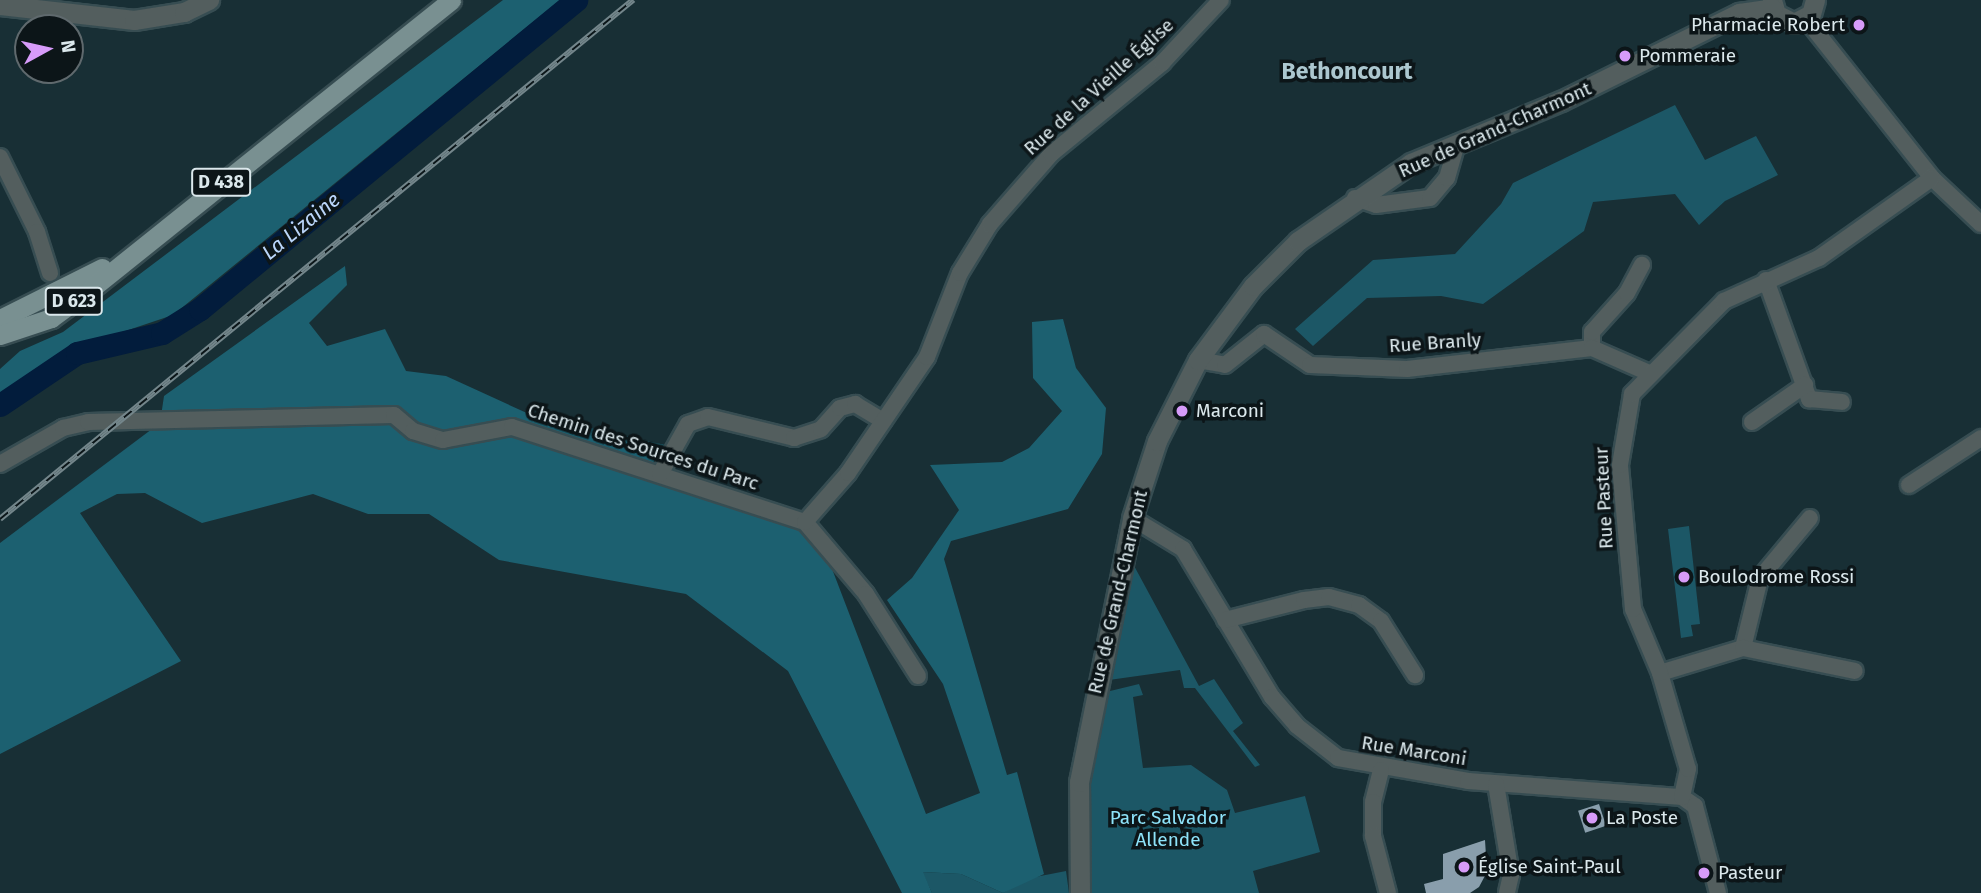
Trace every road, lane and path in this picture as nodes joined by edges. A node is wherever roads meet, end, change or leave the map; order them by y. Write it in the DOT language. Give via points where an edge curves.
graph roads {
  1 [pos="209,0"];
  2 [pos="451,0"];
  3 [pos="1221,0"];
  4 [pos="1815,0"];
  5 [pos="41,4"];
  6 [pos="1773,4"];
  7 [pos="0,5"];
  8 [pos="1806,19"];
  9 [pos="1457,143"];
  10 [pos="0,157"];
  11 [pos="1932,178"];
  12 [pos="1355,198"];
  13 [pos="1981,224"];
  14 [pos="136,248"];
  15 [pos="1642,265"];
  16 [pos="50,273"];
  17 [pos="1766,280"];
  18 [pos="0,319"];
  19 [pos="0,335"];
  20 [pos="1592,348"];
  21 [pos="1198,360"];
  22 [pos="1649,373"];
  23 [pos="1805,385"];
  24 [pos="1842,402"];
  25 [pos="883,421"];
  26 [pos="1752,422"];
  27 [pos="1981,438"];
  28 [pos="0,464"];
  29 [pos="660,474"];
  30 [pos="1909,485"];
  31 [pos="1132,517"];
  32 [pos="1810,518"];
  33 [pos="805,522"];
  34 [pos="1225,620"];
  35 [pos="1743,649"];
  36 [pos="1855,671"];
  37 [pos="1660,673"];
  38 [pos="1415,675"];
  39 [pos="918,676"];
  40 [pos="1381,770"];
  41 [pos="1496,784"];
  42 [pos="1682,797"];
  43 [pos="1080,893"];
  44 [pos="1388,893"];
  45 [pos="1507,893"];
  46 [pos="1718,893"];
  1 -- 5 [label="street" via="184,12 134,20"];
  2 -- 14 [label="main road, D 438"];
  3 -- 25 [label="street, Rue de la Vieille Église" via="1162,63 1051,154 990,224 960,273 927,357"];
  4 -- 8 [label="street"];
  5 -- 7 [label="street"];
  6 -- 8 [label="street" via="1787,22"];
  6 -- 9 [label="street, Rue de Grand-Charmont" via="1739,13 1641,64"];
  8 -- 11 [label="street"];
  9 -- 12 [label="street, Rue de Grand-Charmont" via="1410,163"];
  9 -- 12 [label="street" via="1447,178 1430,198 1376,205"];
  10 -- 16 [label="street" via="37,232"];
  11 -- 13 [label="street"];
  11 -- 17 [label="street, Rue Pasteur" via="1819,258"];
  12 -- 21 [label="street, Rue de Grand-Charmont" via="1298,241 1253,286"];
  14 -- 18 [label="main road, D 623" via="45,301"];
  14 -- 19 [label="main road, D 623" via="51,318"];
  15 -- 20 [label="street" via="1627,293 1592,332"];
  17 -- 22 [label="street, Rue Pasteur" via="1724,301"];
  17 -- 23 [label="street"];
  20 -- 21 [label="street, Rue Branly" via="1407,369 1375,368 1310,365 1264,334 1225,365"];
  20 -- 22 [label="street, Rue Branly" via="1633,362"];
  21 -- 31 [label="street, Rue de Grand-Charmont" via="1157,441"];
  22 -- 37 [label="street, Rue Pasteur" via="1632,394 1623,421 1620,465 1633,610"];
  23 -- 24 [label="street" via="1809,398"];
  23 -- 26 [label="street"];
  25 -- 29 [label="street" via="855,404 841,408 821,429 794,438 708,417 688,424"];
  25 -- 33 [label="street, Rue de la Vieille Église"];
  27 -- 30 [label="street"];
  28 -- 29 [label="street, Chemin des Sources du Parc" via="79,423 394,415 414,431 443,440 512,427"];
  29 -- 33 [label="street, Chemin des Sources du Parc"];
  31 -- 34 [label="street, Rue Marconi" via="1183,549"];
  31 -- 43 [label="street, Rue de Grand-Charmont" via="1079,782"];
  32 -- 35 [label="street" via="1760,578"];
  33 -- 39 [label="street" via="866,594"];
  34 -- 38 [label="street" via="1329,597 1359,605 1381,621"];
  34 -- 40 [label="street, Rue Marconi" via="1240,651 1297,726 1338,758"];
  35 -- 36 [label="street"];
  35 -- 37 [label="street"];
  37 -- 42 [label="street, Rue Pasteur" via="1688,769"];
  40 -- 41 [label="street, Rue Marconi"];
  40 -- 44 [label="street" via="1373,802 1377,855"];
  41 -- 42 [label="street, Rue Marconi"];
  41 -- 45 [label="street" via="1511,875"];
  42 -- 46 [label="street" via="1695,806"];
}
